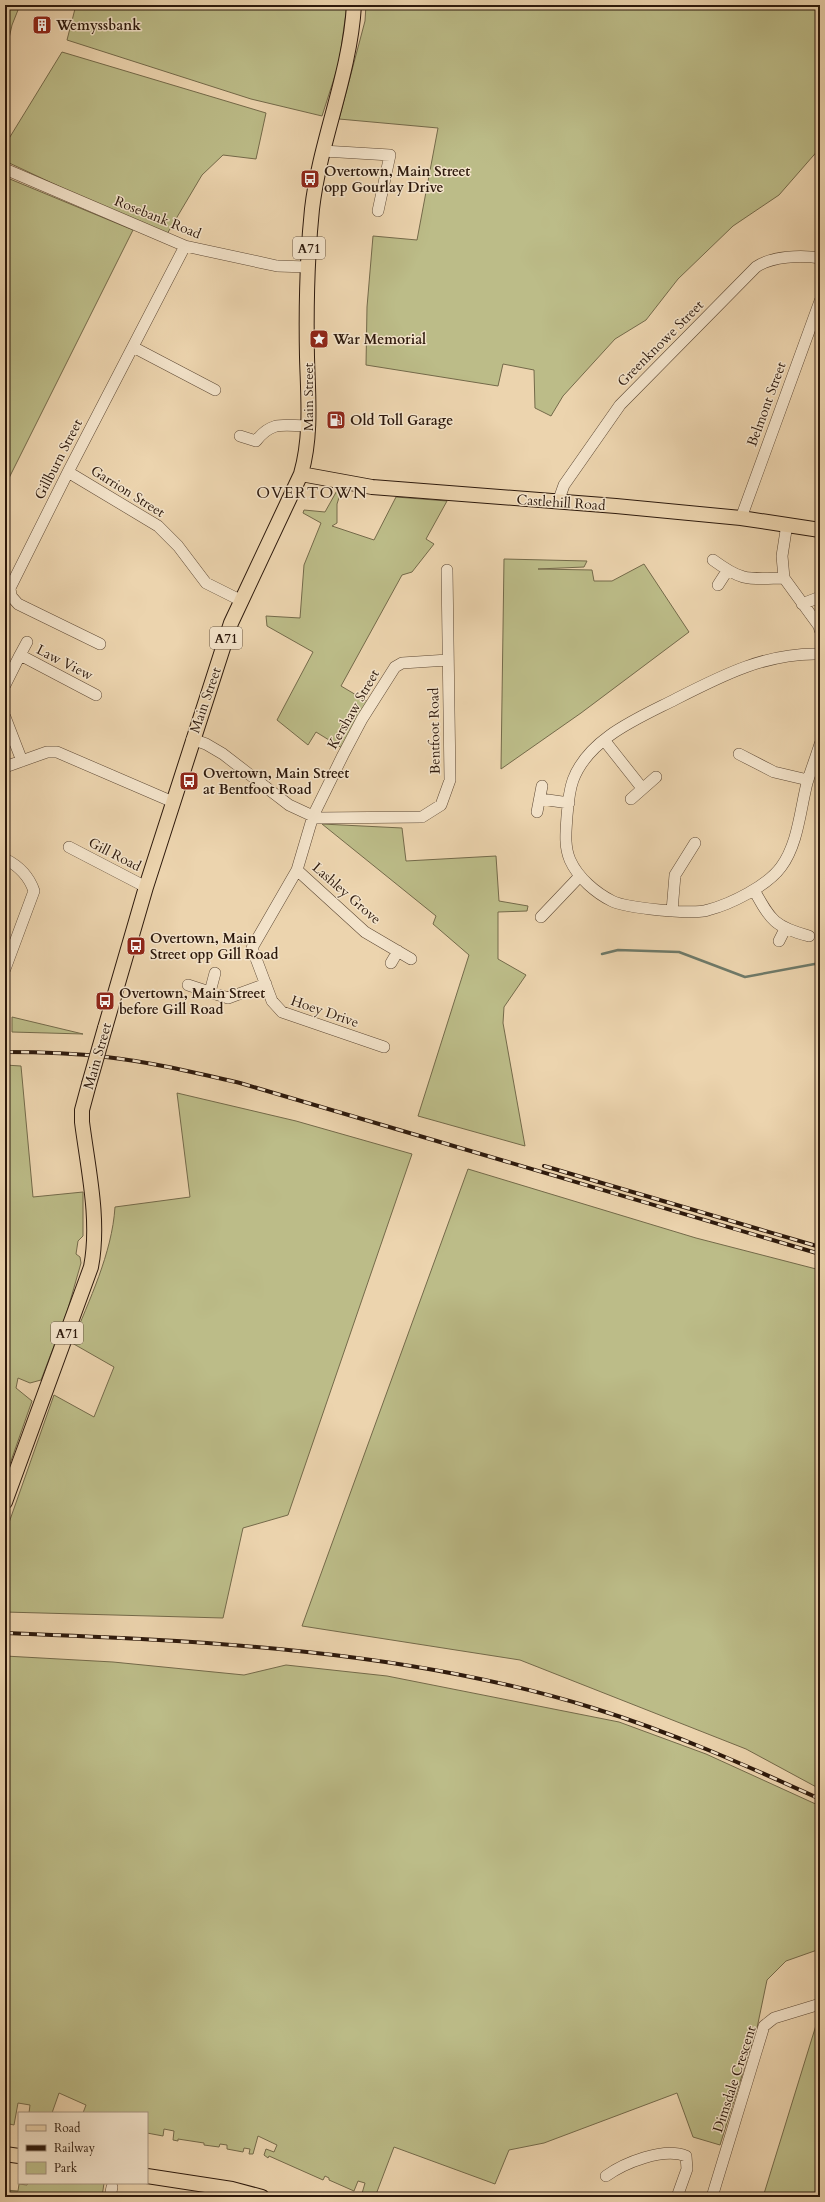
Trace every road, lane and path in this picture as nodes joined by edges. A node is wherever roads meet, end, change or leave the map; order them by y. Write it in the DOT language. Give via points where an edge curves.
graph roads {
  1 [pos="354,5"];
  2 [pos="324,151"];
  3 [pos="5,169"];
  4 [pos="378,211"];
  5 [pos="185,246"];
  6 [pos="820,258"];
  7 [pos="308,267"];
  8 [pos="820,301"];
  9 [pos="133,347"];
  10 [pos="215,390"];
  11 [pos="308,426"];
  12 [pos="240,436"];
  13 [pos="68,472"];
  14 [pos="301,474"];
  15 [pos="558,502"];
  16 [pos="741,518"];
  17 [pos="788,524"];
  18 [pos="820,530"];
  19 [pos="713,560"];
  20 [pos="447,570"];
  21 [pos="727,571"];
  22 [pos="784,578"];
  23 [pos="718,585"];
  24 [pos="820,596"];
  25 [pos="240,600"];
  26 [pos="802,604"];
  27 [pos="820,630"];
  28 [pos="27,642"];
  29 [pos="100,644"];
  30 [pos="820,654"];
  31 [pos="20,655"];
  32 [pos="448,660"];
  33 [pos="5,685"];
  34 [pos="96,695"];
  35 [pos="5,717"];
  36 [pos="192,739"];
  37 [pos="604,740"];
  38 [pos="820,744"];
  39 [pos="739,754"];
  40 [pos="22,761"];
  41 [pos="5,768"];
  42 [pos="656,777"];
  43 [pos="808,780"];
  44 [pos="542,786"];
  45 [pos="642,788"];
  46 [pos="541,799"];
  47 [pos="631,799"];
  48 [pos="173,802"];
  49 [pos="569,803"];
  50 [pos="538,812"];
  51 [pos="313,816"];
  52 [pos="694,843"];
  53 [pos="69,847"];
  54 [pos="5,859"];
  55 [pos="297,870"];
  56 [pos="580,876"];
  57 [pos="146,887"];
  58 [pos="754,890"];
  59 [pos="672,911"];
  60 [pos="541,917"];
  61 [pos="785,929"];
  62 [pos="809,936"];
  63 [pos="779,941"];
  64 [pos="398,951"];
  65 [pos="411,959"];
  66 [pos="391,963"];
  67 [pos="5,969"];
  68 [pos="215,973"];
  69 [pos="266,984"];
  70 [pos="188,985"];
  71 [pos="210,992"];
  72 [pos="384,1047"];
  73 [pos="5,1502"];
  74 [pos="820,2004"];
  75 [pos="5,2154"];
  76 [pos="18,2156"];
  77 [pos="148,2176"];
  78 [pos="606,2176"];
  79 [pos="262,2197"];
  80 [pos="677,2197"];
  81 [pos="712,2197"];
  1 -- 2 [label="main road, Main Street / A71" via="348,53"];
  2 -- 4 [label="street" via="390,154"];
  2 -- 7 [label="main road, Main Street / A71" via="312,207"];
  3 -- 5 [label="street, Rosebank Road"];
  5 -- 7 [label="street, Rosebank Road" via="277,266"];
  5 -- 9 [label="street, Gillburn Street"];
  6 -- 15 [label="street, Greenknowe Street" via="807,256 783,259 763,262 756,267 620,405 564,485"];
  7 -- 11 [label="main road, Main Street / A71"];
  8 -- 16 [label="street, Belmont Street"];
  9 -- 10 [label="street"];
  9 -- 13 [label="street, Gillburn Street"];
  11 -- 12 [label="street" via="273,426 264,431 256,441"];
  11 -- 14 [label="main road, Main Street / A71" via="308,450"];
  13 -- 25 [label="street, Garrion Street" via="158,526 178,546 206,583"];
  13 -- 29 [label="street, Gillburn Street" via="10,588 11,596 18,604"];
  14 -- 15 [label="main road, Castlehill Road" via="372,487"];
  14 -- 25 [label="main road, Main Street / A71"];
  15 -- 16 [label="main road, Castlehill Road"];
  16 -- 17 [label="main road, Castlehill Road"];
  17 -- 18 [label="main road, Castlehill Road"];
  17 -- 22 [label="street" via="782,556"];
  19 -- 21 [label="street"];
  20 -- 32 [label="street, Bentfoot Road"];
  21 -- 22 [label="street" via="751,579"];
  21 -- 23 [label="street"];
  22 -- 26 [label="street"];
  24 -- 26 [label="street"];
  25 -- 36 [label="main road, Main Street / A71"];
  26 -- 27 [label="street"];
  28 -- 31 [label="street, Law View"];
  30 -- 37 [label="street" via="792,654 744,667 634,720"];
  31 -- 33 [label="street, Law View"];
  31 -- 34 [label="street, Law View"];
  32 -- 51 [label="street, Kershaw Street" via="402,663 395,667 362,719"];
  32 -- 51 [label="street, Bentfoot Road" via="450,780 441,806 422,817"];
  35 -- 40 [label="street"];
  36 -- 48 [label="main road, Main Street / A71"];
  36 -- 51 [label="street, Bentfoot Road" via="222,754 288,805"];
  37 -- 45 [label="street"];
  37 -- 49 [label="street" via="582,763 573,780"];
  38 -- 43 [label="street"];
  39 -- 43 [label="street" via="774,772"];
  40 -- 41 [label="street"];
  40 -- 48 [label="street" via="47,752 57,752"];
  42 -- 45 [label="street"];
  43 -- 58 [label="street" via="790,854 779,870"];
  44 -- 46 [label="street"];
  45 -- 47 [label="street"];
  46 -- 49 [label="street"];
  46 -- 50 [label="street"];
  48 -- 57 [label="main road, Main Street / A71"];
  49 -- 56 [label="street" via="566,847"];
  51 -- 55 [label="street, Hoey Drive"];
  52 -- 59 [label="street" via="675,875"];
  53 -- 57 [label="street, Gill Road"];
  54 -- 67 [label="street" via="30,880 34,891"];
  55 -- 64 [label="street, Lashley Grove" via="365,932"];
  55 -- 69 [label="street, Hoey Drive" via="252,948"];
  56 -- 59 [label="street" via="613,901"];
  56 -- 60 [label="street"];
  57 -- 73 [label="main road, Main Street / A71, bridge" via="82,1110 93,1210 94,1252"];
  58 -- 59 [label="street" via="707,911"];
  58 -- 61 [label="street" via="769,917"];
  61 -- 62 [label="street"];
  61 -- 63 [label="street"];
  64 -- 65 [label="street, Lashley Grove"];
  64 -- 66 [label="street"];
  68 -- 71 [label="street"];
  69 -- 71 [label="street" via="228,998"];
  69 -- 72 [label="street, Hoey Drive" via="272,1001 282,1012"];
  70 -- 71 [label="street"];
  74 -- 81 [label="street, Dimsdale Crescent" via="774,2018 764,2026"];
  75 -- 76 [label="main road"];
  77 -- 79 [label="main road" via="232,2189"];
  78 -- 80 [label="street" via="618,2168 664,2152 678,2153 686,2156 687,2169"];
}
